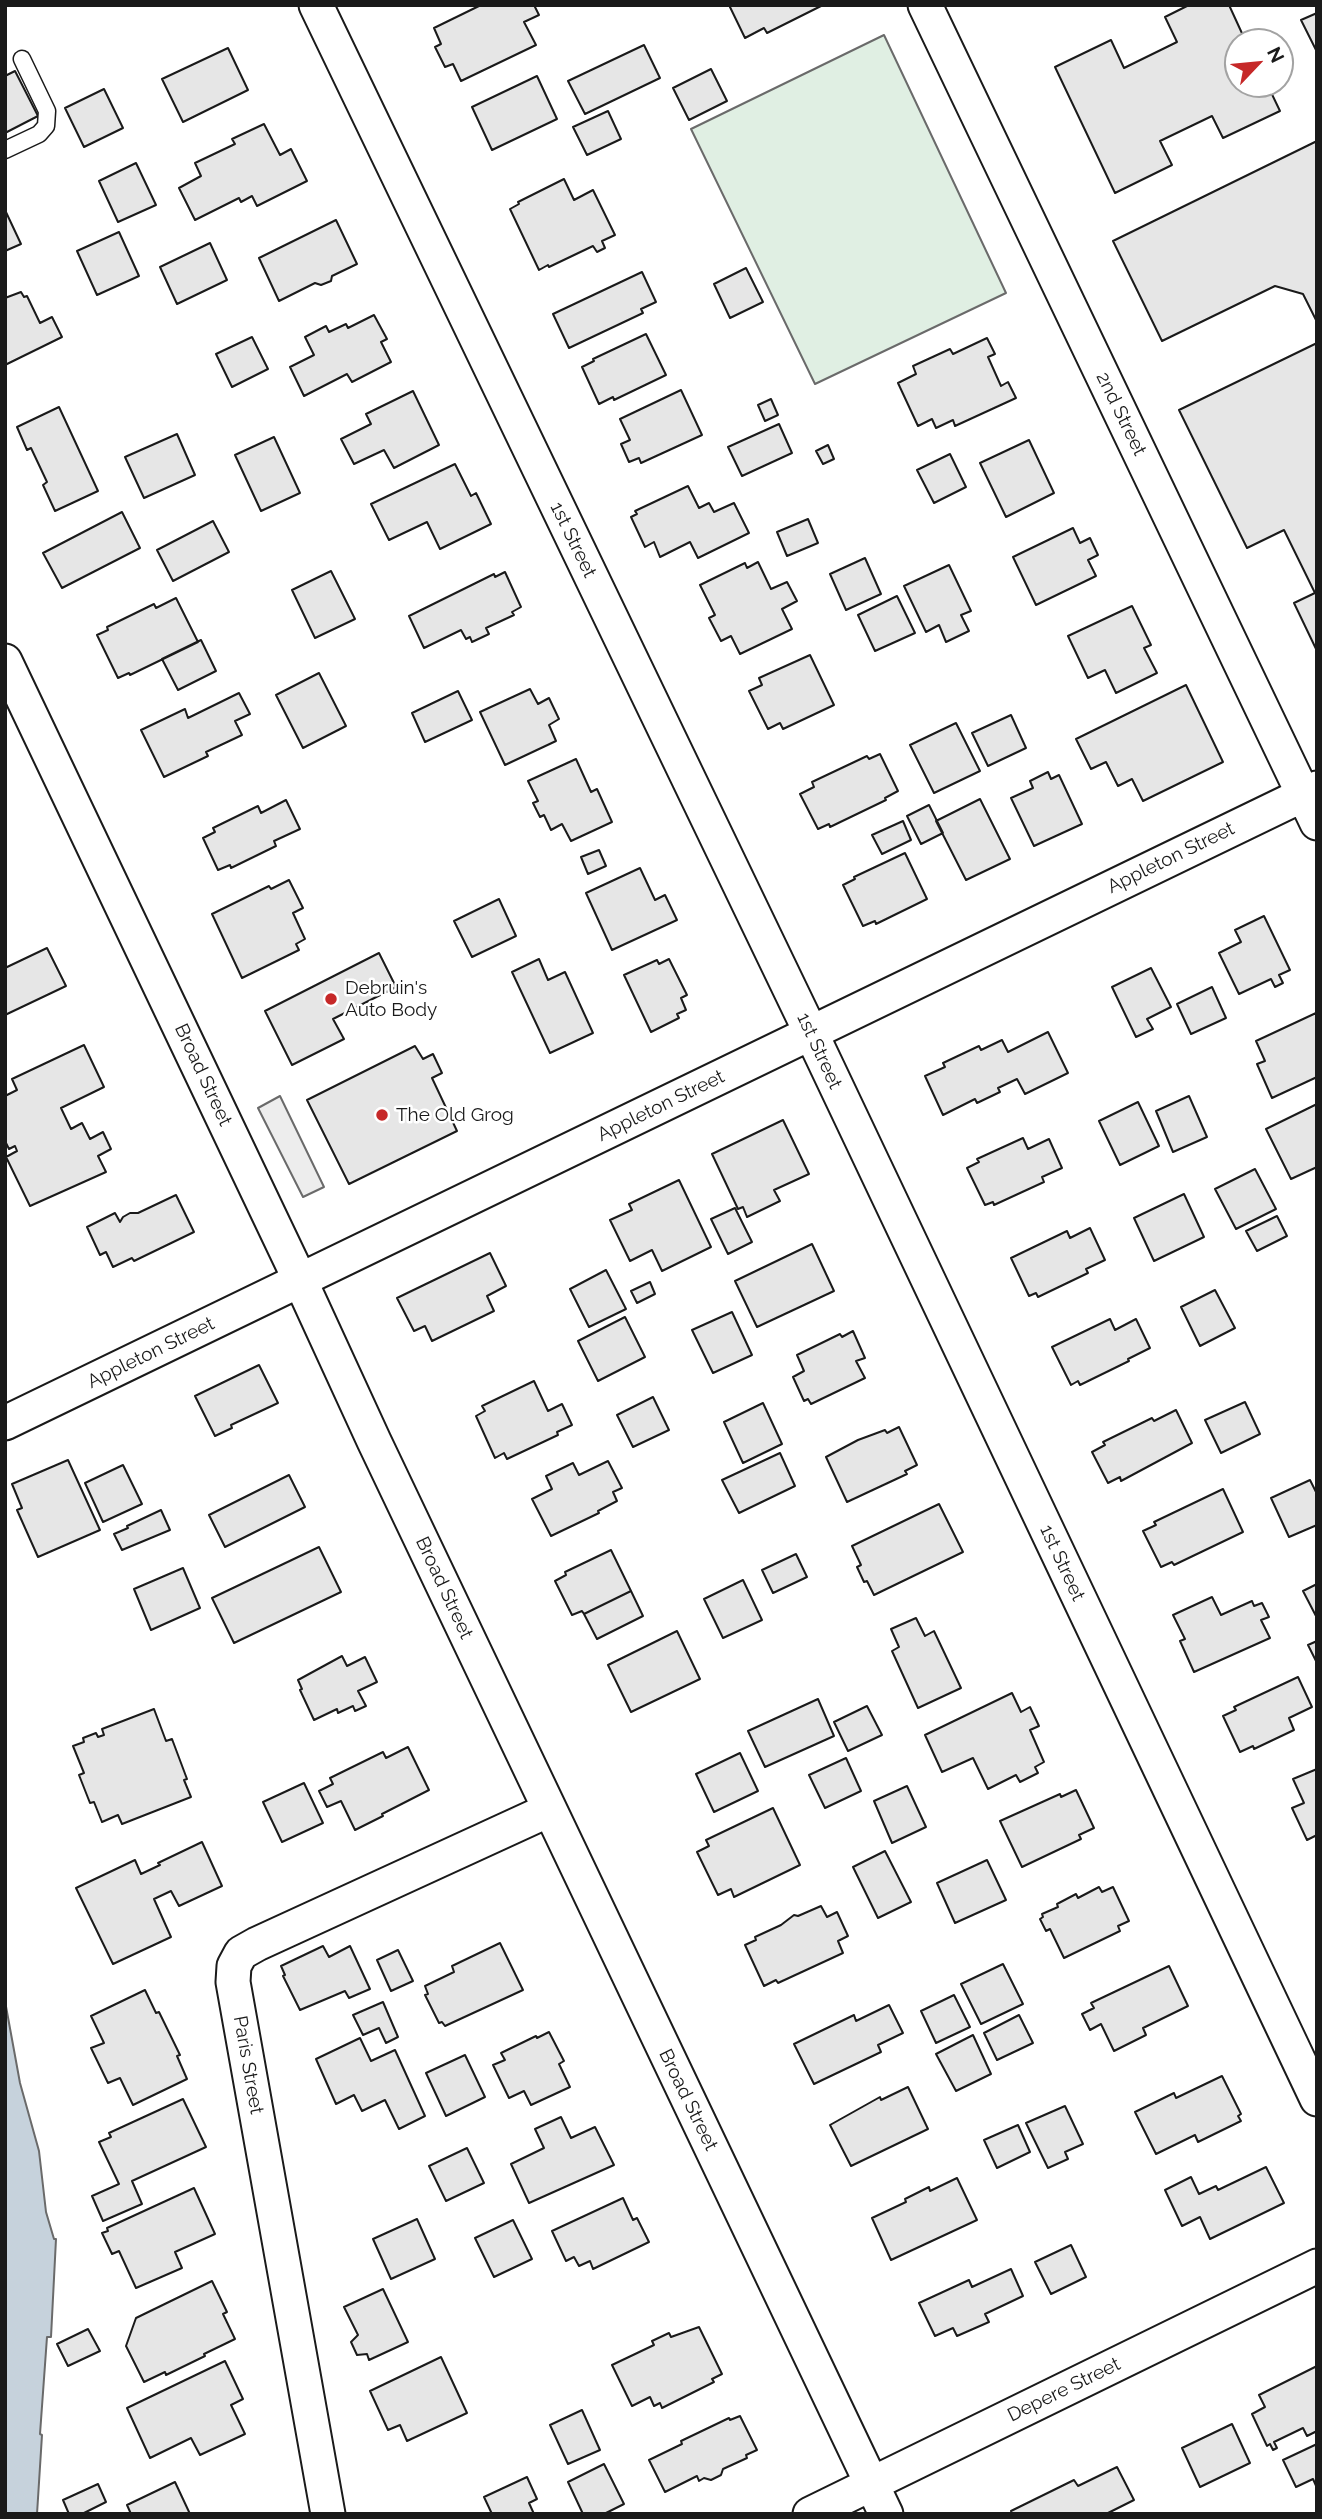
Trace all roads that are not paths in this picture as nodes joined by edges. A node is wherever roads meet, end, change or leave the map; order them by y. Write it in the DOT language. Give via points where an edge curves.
graph roads {
  1 [pos="316,5"];
  2 [pos="925,5"];
  3 [pos="22,59"];
  4 [pos="5,150"];
  5 [pos="5,661"];
  6 [pos="1312,802"];
  7 [pos="811,1033"];
  8 [pos="300,1280"];
  9 [pos="5,1423"];
  10 [pos="549,1810"];
  11 [pos="1317,2099"];
  12 [pos="1317,2266"];
  13 [pos="879,2499"];
  14 [pos="328,2514"];
  15 [pos="810,2514"];
  1 -- 7 [label="street, 1st Street"];
  2 -- 6 [label="street, 2nd Street"];
  3 -- 4 [label="lane" via="47,111 46,126"];
  5 -- 8 [label="street, Broad Street"];
  6 -- 7 [label="street, Appleton Street"];
  7 -- 8 [label="street, Appleton Street"];
  7 -- 11 [label="street, 1st Street"];
  8 -- 9 [label="street, Appleton Street"];
  8 -- 10 [label="street, Broad Street"];
  10 -- 13 [label="street, Broad Street"];
  10 -- 14 [label="street, Paris Street" via="257,1944 241,1953 234,1966 233,1982"];
  12 -- 13 [label="street, Depere Street"];
  13 -- 15 [label="street, Depere Street"];
}
